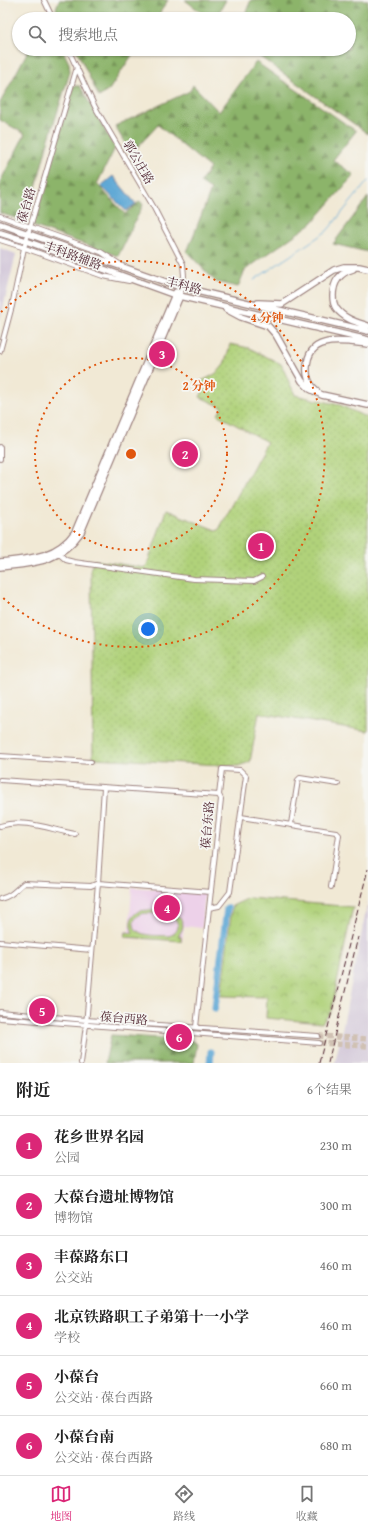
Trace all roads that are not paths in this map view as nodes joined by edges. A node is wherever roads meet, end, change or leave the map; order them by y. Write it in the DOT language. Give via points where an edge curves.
graph roads {
  1 [pos="44,0"];
  2 [pos="50,12"];
  3 [pos="72,56"];
  4 [pos="77,67"];
  5 [pos="0,216"];
  6 [pos="0,224"];
  7 [pos="30,227"];
  8 [pos="0,233"];
  9 [pos="28,234"];
  10 [pos="0,240"];
  11 [pos="26,241"];
  12 [pos="24,248"];
  13 [pos="359,267"];
  14 [pos="128,269"];
  15 [pos="368,269"];
  16 [pos="142,283"];
  17 [pos="180,287"];
  18 [pos="177,295"];
  19 [pos="242,302"];
  20 [pos="221,306"];
  21 [pos="368,326"];
  22 [pos="368,331"];
  23 [pos="368,340"];
  24 [pos="368,344"];
  25 [pos="0,350"];
  26 [pos="322,395"];
  27 [pos="368,405"];
  28 [pos="0,447"];
  29 [pos="0,459"];
  30 [pos="58,552"];
  31 [pos="0,562"];
  32 [pos="0,567"];
  33 [pos="262,577"];
  34 [pos="0,756"];
  35 [pos="91,762"];
  36 [pos="0,780"];
  37 [pos="338,784"];
  38 [pos="104,787"];
  39 [pos="219,795"];
  40 [pos="241,817"];
  41 [pos="291,824"];
  42 [pos="0,826"];
  43 [pos="75,834"];
  44 [pos="98,883"];
  45 [pos="331,887"];
  46 [pos="211,892"];
  47 [pos="0,899"];
  48 [pos="209,908"];
  49 [pos="0,942"];
  50 [pos="92,950"];
  51 [pos="0,1012"];
  52 [pos="0,1018"];
  53 [pos="86,1020"];
  54 [pos="86,1025"];
  55 [pos="196,1027"];
  56 [pos="318,1036"];
  57 [pos="318,1043"];
  58 [pos="81,1063"];
  1 -- 2 [label="street"];
  3 -- 4 [label="street, 郭公庄路"];
  4 -- 7 [label="street, 葆台路"];
  4 -- 17 [label="street, 郭公庄路" via="95,107 153,206 183,264 184,276"];
  5 -- 7 [label="street, 丰科路辅路"];
  6 -- 9 [label="main road, 丰科路"];
  7 -- 9 [label="street, 葆台路"];
  7 -- 14 [label="street, 丰科路辅路" via="101,252"];
  8 -- 11 [label="main road, 丰科路"];
  9 -- 11 [label="street, 葆台路"];
  9 -- 14 [label="main road, 丰科路"];
  10 -- 12 [label="street, 丰科路辅路"];
  11 -- 12 [label="street, 葆台路"];
  11 -- 16 [label="main road, 丰科路"];
  12 -- 16 [label="street, 丰科路辅路" via="103,276"];
  12 -- 25 [label="street, 葆台路"];
  13 -- 15 [label="main road"];
  13 -- 19 [label="main road" via="334,270 282,304"];
  13 -- 21 [label="main road" via="340,275 333,289 333,299 335,307 347,318"];
  14 -- 17 [label="main road, 丰科路"];
  16 -- 18 [label="main road, 丰科路"];
  17 -- 18 [label="main road"];
  17 -- 19 [label="main road, 丰科路"];
  18 -- 20 [label="main road, 丰科路"];
  18 -- 30 [label="main road" via="82,519 72,537"];
  19 -- 22 [label="main road, 丰科路"];
  20 -- 23 [label="main road, 丰科路"];
  20 -- 26 [label="main road" via="241,317 268,326 276,335 302,381"];
  24 -- 26 [label="main road" via="332,341 315,347 309,354 306,371 314,388"];
  26 -- 27 [label="main road"];
  28 -- 29 [label="street"];
  30 -- 31 [label="main road"];
  30 -- 32 [label="main road" via="47,560"];
  30 -- 33 [label="street" via="66,560 74,562 194,579 254,581"];
  34 -- 35 [label="street"];
  36 -- 38 [label="street, 葆台东路"];
  37 -- 41 [label="street" via="300,778"];
  38 -- 39 [label="street, 葆台东路"];
  38 -- 44 [label="street"];
  39 -- 40 [label="street" via="222,769 240,770 246,776"];
  39 -- 46 [label="street, 葆台东路" via="221,799"];
  40 -- 41 [label="street"];
  40 -- 48 [label="street" via="230,892 219,906"];
  41 -- 45 [label="street" via="336,832 339,835"];
  42 -- 43 [label="street" via="9,823 43,826"];
  44 -- 46 [label="street"];
  44 -- 47 [label="street" via="91,886 24,883 11,896"];
  44 -- 50 [label="street"];
  46 -- 48 [label="street, 葆台东路"];
  48 -- 55 [label="street, 葆台东路"];
  49 -- 50 [label="street"];
  50 -- 53 [label="street"];
  51 -- 53 [label="street, 葆台西路"];
  52 -- 54 [label="street, 葆台西路"];
  53 -- 54 [label="street"];
  53 -- 55 [label="street, 葆台西路"];
  54 -- 57 [label="street, 葆台西路"];
  54 -- 58 [label="street"];
  55 -- 56 [label="street, 葆台西路"];
}
